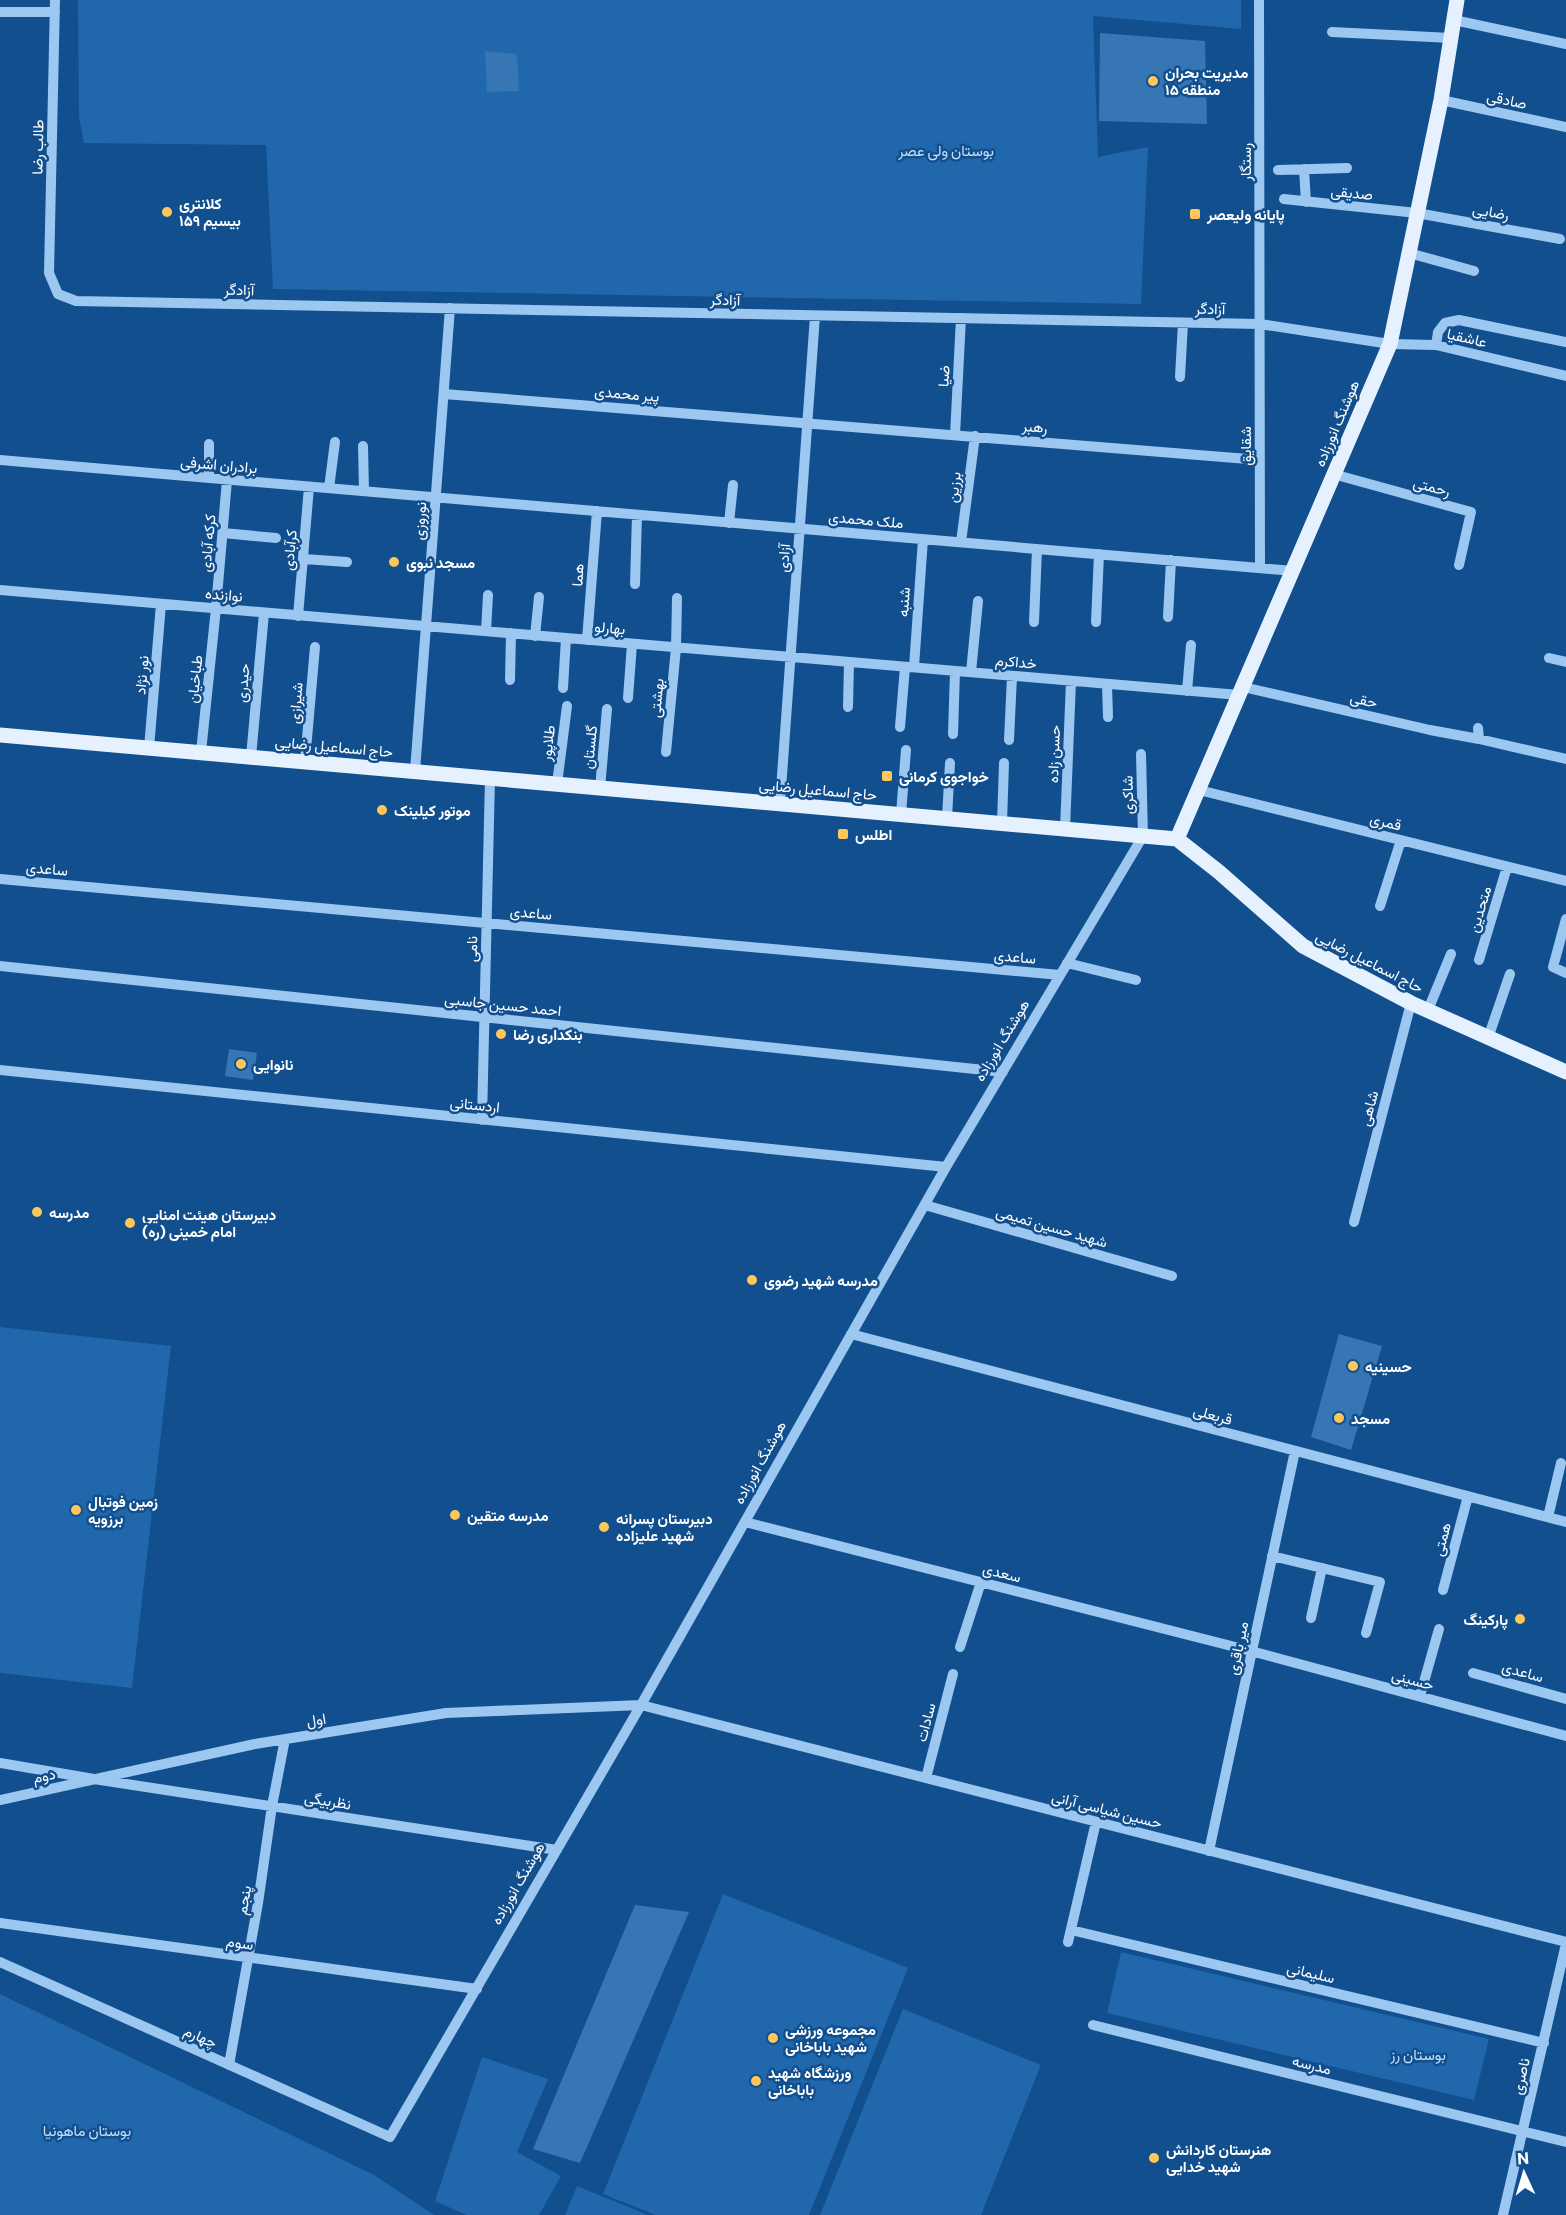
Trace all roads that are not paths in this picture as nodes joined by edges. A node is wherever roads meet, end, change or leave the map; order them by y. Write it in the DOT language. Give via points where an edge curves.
graph roads {
  1 [pos="55,0"];
  2 [pos="1259,0"];
  3 [pos="1457,0"];
  4 [pos="0,12"];
  5 [pos="55,12"];
  6 [pos="1454,20"];
  7 [pos="1332,32"];
  8 [pos="1451,38"];
  9 [pos="1566,44"];
  10 [pos="1441,100"];
  11 [pos="1566,127"];
  12 [pos="1347,168"];
  13 [pos="1304,169"];
  14 [pos="1278,170"];
  15 [pos="1284,199"];
  16 [pos="1306,202"];
  17 [pos="1417,213"];
  18 [pos="1560,239"];
  19 [pos="1409,253"];
  20 [pos="1474,271"];
  21 [pos="58,294"];
  22 [pos="450,308"];
  23 [pos="815,315"];
  24 [pos="962,318"];
  25 [pos="1183,323"];
  26 [pos="1260,324"];
  27 [pos="1566,342"];
  28 [pos="1390,344"];
  29 [pos="1436,345"];
  30 [pos="1566,376"];
  31 [pos="1180,377"];
  32 [pos="444,394"];
  33 [pos="808,423"];
  34 [pos="955,435"];
  35 [pos="975,436"];
  36 [pos="335,442"];
  37 [pos="209,444"];
  38 [pos="363,446"];
  39 [pos="0,460"];
  40 [pos="1260,460"];
  41 [pos="1333,474"];
  42 [pos="209,478"];
  43 [pos="227,480"];
  44 [pos="733,485"];
  45 [pos="309,487"];
  46 [pos="329,488"];
  47 [pos="364,491"];
  48 [pos="436,498"];
  49 [pos="597,511"];
  50 [pos="637,515"];
  51 [pos="729,523"];
  52 [pos="800,528"];
  53 [pos="223,533"];
  54 [pos="276,538"];
  55 [pos="923,539"];
  56 [pos="961,542"];
  57 [pos="1037,549"];
  58 [pos="1099,554"];
  59 [pos="304,559"];
  60 [pos="1171,560"];
  61 [pos="348,562"];
  62 [pos="1459,565"];
  63 [pos="1260,567"];
  64 [pos="1294,571"];
  65 [pos="635,584"];
  66 [pos="0,590"];
  67 [pos="488,595"];
  68 [pos="539,597"];
  69 [pos="677,598"];
  70 [pos="978,601"];
  71 [pos="161,604"];
  72 [pos="216,609"];
  73 [pos="264,613"];
  74 [pos="298,616"];
  75 [pos="1168,617"];
  76 [pos="1034,622"];
  77 [pos="1096,622"];
  78 [pos="426,626"];
  79 [pos="486,632"];
  80 [pos="511,633"];
  81 [pos="535,636"];
  82 [pos="566,638"];
  83 [pos="587,640"];
  84 [pos="632,644"];
  85 [pos="1191,645"];
  86 [pos="315,647"];
  87 [pos="676,648"];
  88 [pos="791,657"];
  89 [pos="1549,658"];
  90 [pos="849,662"];
  91 [pos="1566,662"];
  92 [pos="909,667"];
  93 [pos="955,671"];
  94 [pos="971,672"];
  95 [pos="1012,676"];
  96 [pos="510,680"];
  97 [pos="1071,681"];
  98 [pos="1107,684"];
  99 [pos="562,688"];
  100 [pos="1187,691"];
  101 [pos="1241,691"];
  102 [pos="628,698"];
  103 [pos="567,706"];
  104 [pos="848,707"];
  105 [pos="607,709"];
  106 [pos="1108,717"];
  107 [pos="900,727"];
  108 [pos="952,734"];
  109 [pos="0,735"];
  110 [pos="1009,740"];
  111 [pos="148,748"];
  112 [pos="906,750"];
  113 [pos="201,752"];
  114 [pos="666,752"];
  115 [pos="1141,754"];
  116 [pos="250,757"];
  117 [pos="1566,759"];
  118 [pos="305,761"];
  119 [pos="950,763"];
  120 [pos="1004,763"];
  121 [pos="415,771"];
  122 [pos="490,778"];
  123 [pos="557,784"];
  124 [pos="600,788"];
  125 [pos="1198,790"];
  126 [pos="780,803"];
  127 [pos="902,814"];
  128 [pos="947,818"];
  129 [pos="1002,823"];
  130 [pos="1065,829"];
  131 [pos="1143,836"];
  132 [pos="1177,838"];
  133 [pos="1401,840"];
  134 [pos="1507,867"];
  135 [pos="0,879"];
  136 [pos="1566,881"];
  137 [pos="1380,906"];
  138 [pos="1566,919"];
  139 [pos="486,923"];
  140 [pos="1451,954"];
  141 [pos="1479,960"];
  142 [pos="1067,963"];
  143 [pos="0,966"];
  144 [pos="1566,973"];
  145 [pos="1510,974"];
  146 [pos="1060,975"];
  147 [pos="1136,980"];
  148 [pos="1411,1003"];
  149 [pos="1428,1010"];
  150 [pos="485,1017"];
  151 [pos="1488,1038"];
  152 [pos="0,1070"];
  153 [pos="1003,1072"];
  154 [pos="1566,1072"];
  155 [pos="482,1120"];
  156 [pos="946,1167"];
  157 [pos="925,1205"];
  158 [pos="1354,1222"];
  159 [pos="1172,1275"];
  160 [pos="851,1335"];
  161 [pos="1294,1451"];
  162 [pos="1561,1463"];
  163 [pos="1468,1496"];
  164 [pos="1548,1517"];
  165 [pos="745,1522"];
  166 [pos="1566,1522"];
  167 [pos="1272,1556"];
  168 [pos="1322,1568"];
  169 [pos="981,1582"];
  170 [pos="1443,1590"];
  171 [pos="1311,1618"];
  172 [pos="1439,1629"];
  173 [pos="1366,1633"];
  174 [pos="960,1647"];
  175 [pos="1251,1651"];
  176 [pos="1473,1673"];
  177 [pos="953,1674"];
  178 [pos="1420,1696"];
  179 [pos="1566,1698"];
  180 [pos="642,1705"];
  181 [pos="1566,1736"];
  182 [pos="285,1739"];
  183 [pos="0,1763"];
  184 [pos="926,1778"];
  185 [pos="94,1779"];
  186 [pos="0,1800"];
  187 [pos="272,1806"];
  188 [pos="1096,1822"];
  189 [pos="558,1850"];
  190 [pos="1209,1851"];
  191 [pos="0,1923"];
  192 [pos="1071,1930"];
  193 [pos="1068,1942"];
  194 [pos="1566,1943"];
  195 [pos="249,1958"];
  196 [pos="0,1962"];
  197 [pos="477,1989"];
  198 [pos="1094,2025"];
  199 [pos="1544,2043"];
  200 [pos="229,2065"];
  201 [pos="1523,2132"];
  202 [pos="390,2138"];
  203 [pos="1566,2142"];
  204 [pos="1503,2215"];
  1 -- 5 [label="street, طالب رضا"];
  2 -- 26 [label="street, رستگار"];
  3 -- 6 [label="main road, هوشنگ انورزاده"];
  4 -- 5 [label="street"];
  5 -- 21 [label="street, طالب رضا" via="50,273"];
  6 -- 8 [label="main road, هوشنگ انورزاده"];
  6 -- 9 [label="street"];
  7 -- 8 [label="street"];
  8 -- 10 [label="main road, هوشنگ انورزاده"];
  10 -- 11 [label="street, صادقی"];
  10 -- 17 [label="main road, هوشنگ انورزاده"];
  12 -- 13 [label="street"];
  13 -- 14 [label="street"];
  13 -- 16 [label="street"];
  15 -- 16 [label="street, صدیقی"];
  16 -- 17 [label="street, صدیقی"];
  17 -- 18 [label="street, رضایی"];
  17 -- 19 [label="main road, هوشنگ انورزاده"];
  19 -- 20 [label="street"];
  19 -- 28 [label="main road, هوشنگ انورزاده"];
  21 -- 22 [label="street, آزادگر" via="76,301"];
  22 -- 23 [label="street, آزادگر"];
  22 -- 32 [label="street, نوروزی"];
  23 -- 24 [label="street, آزادگر"];
  23 -- 33 [label="street, آزادی"];
  24 -- 25 [label="street, آزادگر"];
  24 -- 34 [label="street, ضیا"];
  25 -- 26 [label="street, آزادگر"];
  25 -- 31 [label="street"];
  26 -- 28 [label="street, آزادگر"];
  26 -- 40 [label="street, شقایق"];
  27 -- 29 [label="street, عاشقیا" via="1459,320 1444,323"];
  28 -- 29 [label="street, آزادگر"];
  28 -- 41 [label="main road, هوشنگ انورزاده"];
  29 -- 30 [label="street, عاشقیا"];
  32 -- 33 [label="street, پیر محمدی"];
  32 -- 48 [label="street, نوروزی"];
  33 -- 34 [label="street, رهبر"];
  33 -- 52 [label="street, آزادی"];
  34 -- 35 [label="street, رهبر"];
  35 -- 40 [label="street, رهبر"];
  35 -- 56 [label="street, برزین"];
  36 -- 46 [label="street"];
  37 -- 42 [label="street"];
  38 -- 47 [label="street"];
  39 -- 42 [label="street, برادران اشرفی"];
  40 -- 63 [label="street, شقایق"];
  41 -- 62 [label="street, رحمتی" via="1471,512"];
  41 -- 64 [label="main road, هوشنگ انورزاده"];
  42 -- 43 [label="street, برادران اشرفی"];
  43 -- 45 [label="street, برادران اشرفی"];
  43 -- 53 [label="street, کرکه آبادی"];
  44 -- 51 [label="street"];
  45 -- 46 [label="street, برادران اشرفی"];
  45 -- 59 [label="street, کرآبادی"];
  46 -- 47 [label="street, برادران اشرفی"];
  47 -- 48 [label="street, برادران اشرفی"];
  48 -- 49 [label="street, ملک محمدی"];
  48 -- 78 [label="street, نوروزی"];
  49 -- 50 [label="street, ملک محمدی"];
  49 -- 83 [label="street, هما"];
  50 -- 51 [label="street, ملک محمدی"];
  50 -- 65 [label="street"];
  51 -- 52 [label="street, ملک محمدی"];
  52 -- 55 [label="street, ملک محمدی"];
  52 -- 88 [label="street, آزادی"];
  53 -- 54 [label="street"];
  53 -- 72 [label="street, کرکه آبادی"];
  55 -- 56 [label="street, ملک محمدی"];
  55 -- 92 [label="street, شنبه"];
  56 -- 57 [label="street, ملک محمدی"];
  57 -- 58 [label="street, ملک محمدی"];
  57 -- 76 [label="street"];
  58 -- 60 [label="street, ملک محمدی"];
  58 -- 77 [label="street"];
  59 -- 61 [label="street"];
  59 -- 74 [label="street, کرآبادی"];
  60 -- 63 [label="street, ملک محمدی"];
  60 -- 75 [label="street"];
  63 -- 64 [label="street, ملک محمدی"];
  64 -- 101 [label="main road, هوشنگ انورزاده"];
  66 -- 71 [label="street, نوازنده"];
  67 -- 79 [label="street"];
  68 -- 81 [label="street"];
  69 -- 87 [label="street"];
  70 -- 94 [label="street"];
  71 -- 72 [label="street, نوازنده"];
  71 -- 111 [label="street, نور نژاد"];
  72 -- 73 [label="street, نوازنده"];
  72 -- 113 [label="street, طباخیان"];
  73 -- 74 [label="street, نوازنده"];
  73 -- 116 [label="street, حیدری"];
  74 -- 78 [label="street, نوازنده"];
  78 -- 79 [label="street, بهارلو"];
  78 -- 121 [label="street, نوروزی"];
  79 -- 80 [label="street, بهارلو"];
  80 -- 81 [label="street, بهارلو"];
  80 -- 96 [label="street"];
  81 -- 82 [label="street, بهارلو"];
  82 -- 83 [label="street, بهارلو"];
  82 -- 99 [label="street"];
  83 -- 84 [label="street, بهارلو"];
  84 -- 87 [label="street, بهارلو"];
  84 -- 102 [label="street"];
  85 -- 100 [label="street"];
  86 -- 118 [label="street, شیرازی"];
  87 -- 88 [label="street, بهارلو"];
  87 -- 114 [label="street, بهشتی"];
  88 -- 90 [label="street, خداکرم"];
  88 -- 126 [label="street, آزادی"];
  89 -- 91 [label="street"];
  90 -- 92 [label="street, خداکرم"];
  90 -- 104 [label="street"];
  92 -- 93 [label="street, خداکرم"];
  92 -- 107 [label="street, شنبه"];
  93 -- 94 [label="street, خداکرم"];
  93 -- 108 [label="street"];
  94 -- 95 [label="street, خداکرم"];
  95 -- 97 [label="street, خداکرم"];
  95 -- 110 [label="street"];
  97 -- 98 [label="street, خداکرم"];
  97 -- 130 [label="street, حسن زاده"];
  98 -- 100 [label="street, خداکرم"];
  98 -- 106 [label="street"];
  100 -- 101 [label="street, خداکرم"];
  101 -- 117 [label="street, حقی" via="1430,730 1478,733"];
  101 -- 125 [label="main road, هوشنگ انورزاده"];
  103 -- 123 [label="street, طلاپور"];
  105 -- 124 [label="street, گلستان"];
  109 -- 111 [label="main road, حاج اسماعیل رضایی"];
  111 -- 113 [label="main road, حاج اسماعیل رضایی"];
  112 -- 127 [label="street"];
  113 -- 116 [label="main road, حاج اسماعیل رضایی"];
  115 -- 131 [label="street, شاکری"];
  116 -- 118 [label="main road, حاج اسماعیل رضایی"];
  118 -- 121 [label="main road, حاج اسماعیل رضایی"];
  119 -- 128 [label="street"];
  120 -- 129 [label="street"];
  121 -- 122 [label="main road, حاج اسماعیل رضایی"];
  122 -- 123 [label="main road, حاج اسماعیل رضایی"];
  122 -- 139 [label="street, نامی"];
  123 -- 124 [label="main road, حاج اسماعیل رضایی"];
  124 -- 126 [label="main road, حاج اسماعیل رضایی"];
  125 -- 132 [label="main road, هوشنگ انورزاده"];
  125 -- 133 [label="street, قمری"];
  126 -- 127 [label="main road, حاج اسماعیل رضایی"];
  127 -- 128 [label="main road, حاج اسماعیل رضایی"];
  128 -- 129 [label="main road, حاج اسماعیل رضایی"];
  129 -- 130 [label="main road, حاج اسماعیل رضایی"];
  130 -- 131 [label="main road, حاج اسماعیل رضایی"];
  131 -- 132 [label="main road, حاج اسماعیل رضایی"];
  131 -- 142 [label="street, هوشنگ انورزاده"];
  132 -- 148 [label="main road, حاج اسماعیل رضایی" via="1303,946"];
  133 -- 134 [label="street, قمری"];
  133 -- 137 [label="street"];
  134 -- 136 [label="street, قمری"];
  134 -- 141 [label="street, متحدین"];
  135 -- 139 [label="street, ساعدی"];
  138 -- 144 [label="street" via="1553,968"];
  139 -- 146 [label="street, ساعدی"];
  139 -- 150 [label="street, نامی"];
  140 -- 149 [label="street"];
  142 -- 146 [label="street, هوشنگ انورزاده"];
  142 -- 147 [label="street"];
  143 -- 150 [label="street, احمد حسین جاسبی"];
  145 -- 151 [label="street"];
  146 -- 153 [label="street, هوشنگ انورزاده"];
  148 -- 149 [label="main road, حاج اسماعیل رضایی"];
  148 -- 158 [label="street, شاهی"];
  149 -- 151 [label="main road, حاج اسماعیل رضایی"];
  150 -- 153 [label="street, احمد حسین جاسبی"];
  150 -- 155 [label="street, نامی"];
  151 -- 154 [label="main road, حاج اسماعیل رضایی"];
  152 -- 155 [label="street, اردستانی"];
  153 -- 156 [label="street, هوشنگ انورزاده"];
  155 -- 156 [label="street, اردستانی"];
  156 -- 157 [label="street, هوشنگ انورزاده"];
  157 -- 159 [label="street, شهید حسین تمیمی"];
  157 -- 160 [label="street, هوشنگ انورزاده"];
  160 -- 161 [label="street, قربعلی"];
  160 -- 165 [label="street, هوشنگ انورزاده"];
  161 -- 163 [label="street, قربعلی"];
  161 -- 167 [label="street, میر باقری"];
  162 -- 164 [label="street"];
  163 -- 164 [label="street, قربعلی"];
  163 -- 170 [label="street, همتی"];
  164 -- 166 [label="street, قربعلی"];
  165 -- 169 [label="street, سعدی"];
  165 -- 180 [label="street, هوشنگ انورزاده"];
  167 -- 168 [label="street"];
  167 -- 175 [label="street, میر باقری"];
  168 -- 171 [label="street"];
  168 -- 173 [label="street" via="1380,1582"];
  169 -- 174 [label="street"];
  169 -- 175 [label="street, سعدی"];
  172 -- 178 [label="street"];
  175 -- 178 [label="street, حسینی"];
  175 -- 190 [label="street, میر باقری"];
  176 -- 179 [label="street, ساعدی"];
  177 -- 184 [label="street, سادات"];
  178 -- 181 [label="street, حسینی"];
  180 -- 182 [label="street, اول" via="446,1713"];
  180 -- 184 [label="street, حسین شیاسی آرانی"];
  180 -- 189 [label="street, هوشنگ انورزاده"];
  182 -- 185 [label="street, اول"];
  182 -- 187 [label="street, پنجم"];
  183 -- 185 [label="street, اول"];
  184 -- 188 [label="street, حسین شیاسی آرانی"];
  185 -- 186 [label="street, دوم"];
  185 -- 187 [label="street, نظربیگی"];
  187 -- 189 [label="street, نظربیگی"];
  187 -- 195 [label="street, پنجم"];
  188 -- 190 [label="street, حسین شیاسی آرانی"];
  188 -- 192 [label="street"];
  189 -- 197 [label="street, هوشنگ انورزاده"];
  190 -- 194 [label="street, حسین شیاسی آرانی"];
  191 -- 195 [label="street, سوم"];
  192 -- 193 [label="street"];
  192 -- 199 [label="street, سلیمانی"];
  194 -- 199 [label="street, ناصری"];
  195 -- 197 [label="street, سوم"];
  195 -- 200 [label="street, پنجم"];
  196 -- 200 [label="street, چهارم"];
  197 -- 202 [label="street, هوشنگ انورزاده"];
  198 -- 201 [label="street, مدرسه"];
  199 -- 201 [label="street, ناصری"];
  200 -- 202 [label="street, چهارم"];
  201 -- 203 [label="street, مدرسه"];
  201 -- 204 [label="street, ناصری"];
}
